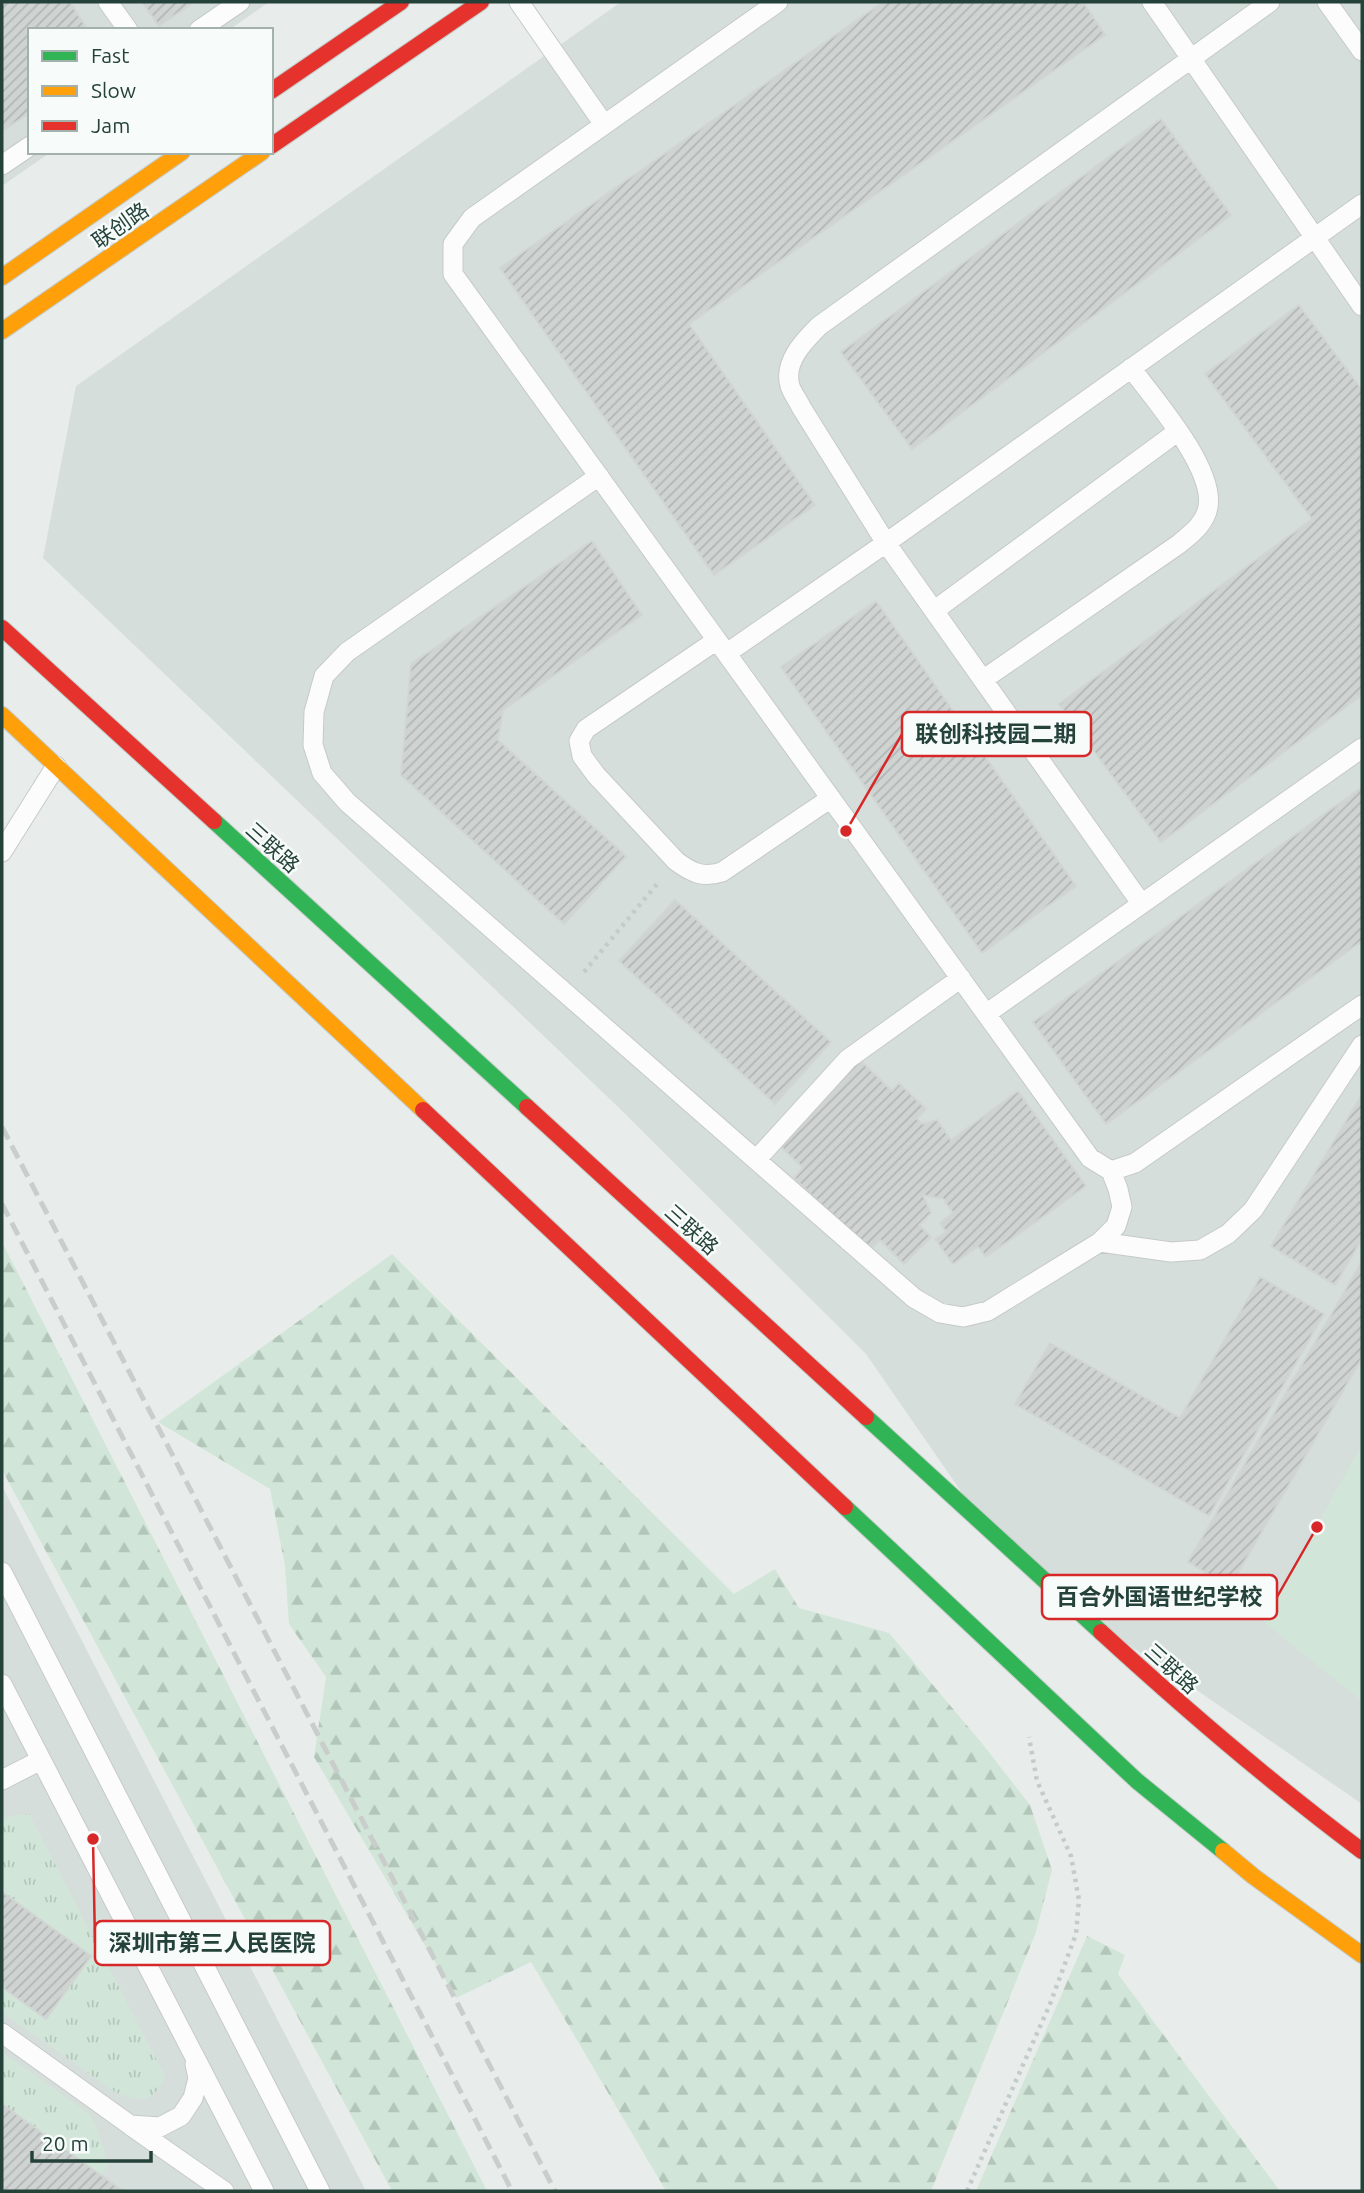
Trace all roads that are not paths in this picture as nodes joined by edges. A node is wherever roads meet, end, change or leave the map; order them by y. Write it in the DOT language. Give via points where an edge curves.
graph roads {
  1 [pos="108,2"];
  2 [pos="240,2"];
  3 [pos="401,2"];
  4 [pos="481,2"];
  5 [pos="519,2"];
  6 [pos="778,2"];
  7 [pos="1152,2"];
  8 [pos="1270,2"];
  9 [pos="1327,2"];
  10 [pos="127,28"];
  11 [pos="202,28"];
  12 [pos="1362,51"];
  13 [pos="1191,58"];
  14 [pos="273,90"];
  15 [pos="603,123"];
  16 [pos="273,145"];
  17 [pos="28,147"];
  18 [pos="179,154"];
  19 [pos="259,154"];
  20 [pos="2,165"];
  21 [pos="1362,204"];
  22 [pos="1315,237"];
  23 [pos="2,277"];
  24 [pos="1362,306"];
  25 [pos="26,315"];
  26 [pos="2,331"];
  27 [pos="2,350"];
  28 [pos="1131,368"];
  29 [pos="1177,432"];
  30 [pos="599,476"];
  31 [pos="886,543"];
  32 [pos="6,609"];
  33 [pos="935,610"];
  34 [pos="2,628"];
  35 [pos="722,646"];
  36 [pos="46,667"];
  37 [pos="984,678"];
  38 [pos="2,715"];
  39 [pos="1362,748"];
  40 [pos="56,766"];
  41 [pos="831,798"];
  42 [pos="2,852"];
  43 [pos="1141,903"];
  44 [pos="961,978"];
  45 [pos="1362,1005"];
  46 [pos="986,1014"];
  47 [pos="1362,1045"];
  48 [pos="756,1160"];
  49 [pos="1111,1171"];
  50 [pos="1100,1242"];
  51 [pos="2,1572"];
  52 [pos="2,1684"];
  53 [pos="41,1760"];
  54 [pos="2,1780"];
  55 [pos="1362,1852"];
  56 [pos="1362,1955"];
  57 [pos="2,2033"];
  58 [pos="194,2056"];
  59 [pos="130,2125"];
  60 [pos="224,2191"];
  61 [pos="264,2191"];
  62 [pos="320,2191"];
  1 -- 10 [label="lane"];
  2 -- 11 [label="lane"];
  3 -- 14 [label="street"];
  4 -- 16 [label="street"];
  5 -- 15 [label="lane"];
  6 -- 15 [label="lane"];
  7 -- 13 [label="lane"];
  8 -- 13 [label="lane"];
  9 -- 12 [label="lane"];
  13 -- 22 [label="lane"];
  13 -- 31 [label="lane" via="819,326 799,347 790,385"];
  15 -- 30 [label="lane" via="472,218 453,244 453,274"];
  17 -- 20 [label="lane"];
  18 -- 23 [label="street, 联创路"];
  19 -- 25 [label="street, 联创路"];
  21 -- 22 [label="lane"];
  22 -- 24 [label="lane"];
  22 -- 28 [label="lane"];
  25 -- 26 [label="street, 联创路"];
  25 -- 27 [label="street"];
  28 -- 29 [label="lane"];
  28 -- 31 [label="lane"];
  29 -- 33 [label="lane"];
  29 -- 37 [label="lane" via="1207,482 1208,507 1198,528"];
  30 -- 35 [label="lane"];
  30 -- 48 [label="lane" via="347,652 324,676 314,712 313,745 323,773 346,802"];
  31 -- 33 [label="lane"];
  31 -- 35 [label="lane"];
  32 -- 36 [label="street"];
  33 -- 37 [label="lane"];
  34 -- 36 [label="street, 三联路"];
  35 -- 41 [label="lane"];
  35 -- 41 [label="lane" via="586,729 579,741 582,755 596,775 676,861 706,877 722,872"];
  36 -- 55 [label="street, 三联路" via="1193,1716"];
  37 -- 43 [label="lane"];
  38 -- 40 [label="street"];
  39 -- 43 [label="lane"];
  40 -- 42 [label="lane"];
  40 -- 56 [label="street" via="1137,1780 1253,1875"];
  41 -- 44 [label="lane"];
  43 -- 46 [label="lane"];
  44 -- 46 [label="lane"];
  44 -- 48 [label="lane" via="848,1059"];
  45 -- 49 [label="lane" via="1135,1163"];
  46 -- 49 [label="lane" via="1090,1158"];
  47 -- 50 [label="lane" via="1253,1210 1227,1234 1200,1250 1171,1252"];
  48 -- 50 [label="lane" via="914,1298 940,1313 963,1317 988,1311"];
  49 -- 50 [label="lane" via="1122,1208 1116,1226"];
  51 -- 62 [label="lane"];
  52 -- 53 [label="lane"];
  53 -- 54 [label="lane"];
  53 -- 58 [label="lane"];
  57 -- 59 [label="lane"];
  58 -- 59 [label="lane" via="198,2078 193,2098 181,2116 160,2127"];
  58 -- 61 [label="lane"];
  59 -- 60 [label="lane"];
}
